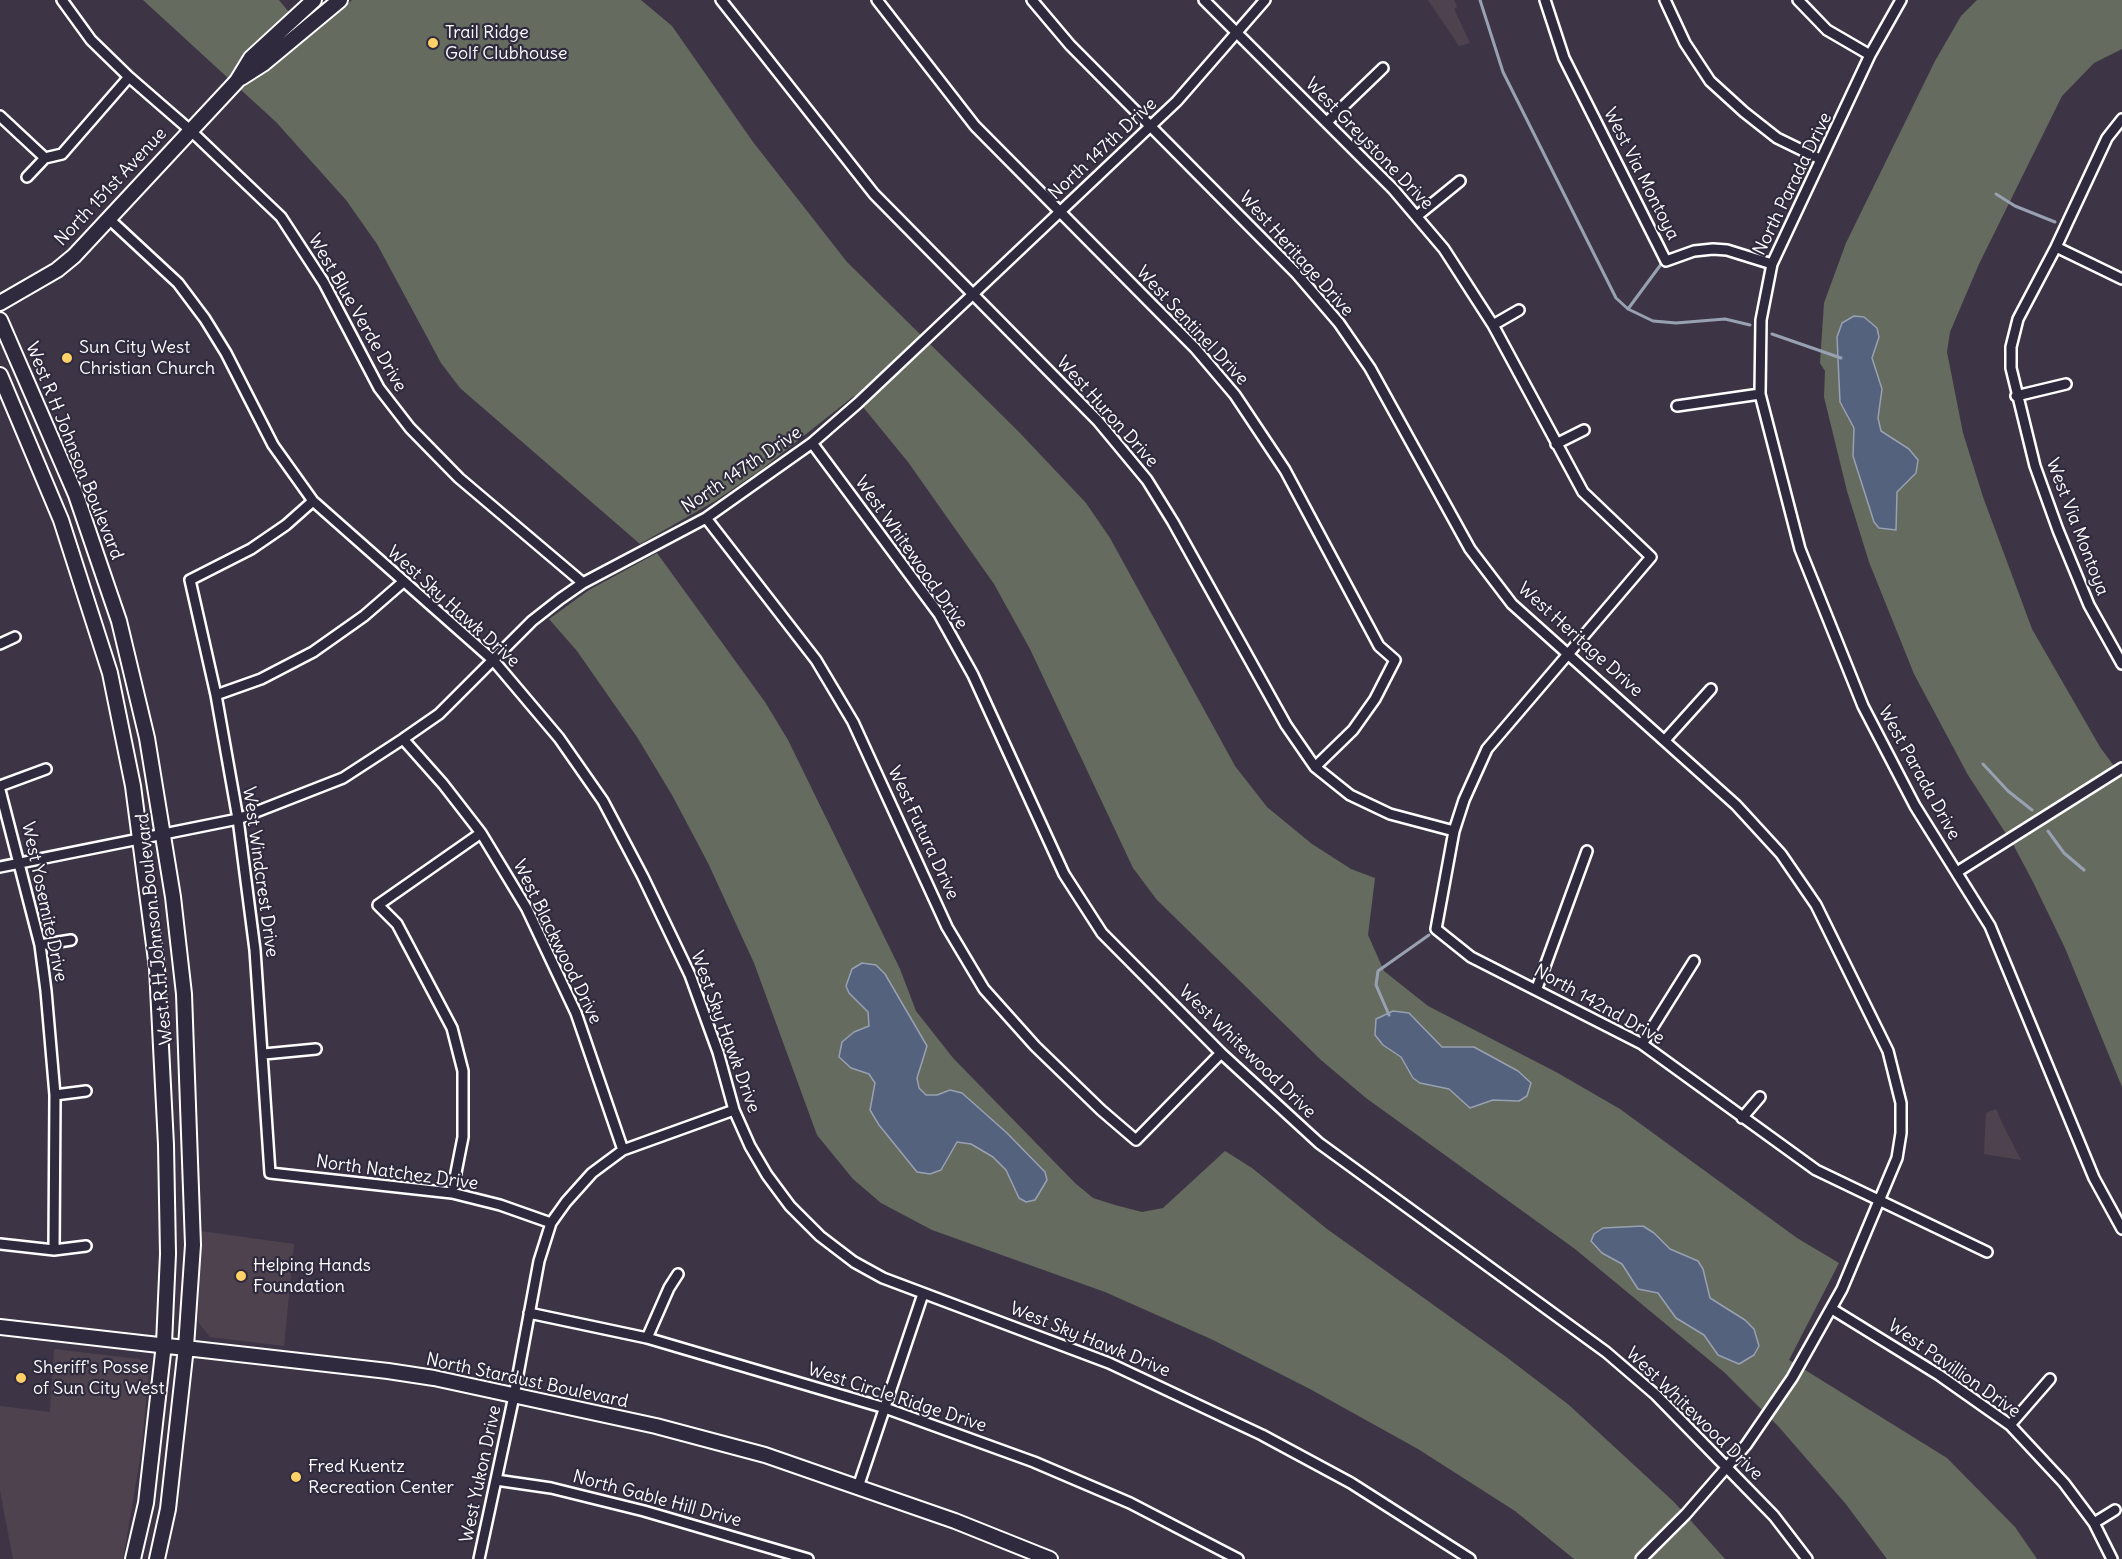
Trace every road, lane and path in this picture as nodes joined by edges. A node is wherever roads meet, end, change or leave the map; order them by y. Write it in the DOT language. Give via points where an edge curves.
graph roads {
  1 [pos="62,0"];
  2 [pos="314,0"];
  3 [pos="340,0"];
  4 [pos="721,0"];
  5 [pos="877,0"];
  6 [pos="1032,0"];
  7 [pos="1204,0"];
  8 [pos="1265,0"];
  9 [pos="1545,0"];
  10 [pos="1665,0"];
  11 [pos="1798,0"];
  12 [pos="1902,0"];
  13 [pos="1235,33"];
  14 [pos="1870,55"];
  15 [pos="1383,68"];
  16 [pos="129,77"];
  17 [pos="237,81"];
  18 [pos="0,116"];
  19 [pos="2122,118"];
  20 [pos="1327,122"];
  21 [pos="1151,126"];
  22 [pos="190,130"];
  23 [pos="45,158"];
  24 [pos="1820,159"];
  25 [pos="27,177"];
  26 [pos="1460,181"];
  27 [pos="1060,212"];
  28 [pos="1417,216"];
  29 [pos="108,218"];
  30 [pos="2056,247"];
  31 [pos="1772,264"];
  32 [pos="2122,279"];
  33 [pos="972,293"];
  34 [pos="0,303"];
  35 [pos="1520,310"];
  36 [pos="0,320"];
  37 [pos="1493,325"];
  38 [pos="0,375"];
  39 [pos="2066,384"];
  40 [pos="1760,394"];
  41 [pos="2016,396"];
  42 [pos="1677,406"];
  43 [pos="1584,430"];
  44 [pos="812,443"];
  45 [pos="1556,444"];
  46 [pos="313,501"];
  47 [pos="706,518"];
  48 [pos="402,582"];
  49 [pos="583,583"];
  50 [pos="15,637"];
  51 [pos="0,644"];
  52 [pos="1568,651"];
  53 [pos="494,662"];
  54 [pos="2122,664"];
  55 [pos="1711,689"];
  56 [pos="216,695"];
  57 [pos="403,739"];
  58 [pos="1665,740"];
  59 [pos="1315,767"];
  60 [pos="2122,768"];
  61 [pos="46,769"];
  62 [pos="0,788"];
  63 [pos="238,819"];
  64 [pos="1454,831"];
  65 [pos="481,833"];
  66 [pos="153,837"];
  67 [pos="1587,851"];
  68 [pos="21,862"];
  69 [pos="0,867"];
  70 [pos="1957,872"];
  71 [pos="71,940"];
  72 [pos="40,945"];
  73 [pos="1695,961"];
  74 [pos="1537,988"];
  75 [pos="1642,1044"];
  76 [pos="316,1049"];
  77 [pos="1221,1053"];
  78 [pos="264,1054"];
  79 [pos="86,1091"];
  80 [pos="55,1095"];
  81 [pos="1760,1098"];
  82 [pos="734,1110"];
  83 [pos="1742,1118"];
  84 [pos="623,1150"];
  85 [pos="270,1173"];
  86 [pos="452,1193"];
  87 [pos="1881,1200"];
  88 [pos="551,1223"];
  89 [pos="2122,1229"];
  90 [pos="0,1244"];
  91 [pos="86,1246"];
  92 [pos="54,1250"];
  93 [pos="1987,1252"];
  94 [pos="678,1274"];
  95 [pos="923,1294"];
  96 [pos="1832,1309"];
  97 [pos="529,1313"];
  98 [pos="0,1327"];
  99 [pos="647,1338"];
  100 [pos="164,1344"];
  101 [pos="186,1347"];
  102 [pos="2050,1379"];
  103 [pos="514,1396"];
  104 [pos="885,1408"];
  105 [pos="2010,1425"];
  106 [pos="1729,1467"];
  107 [pos="496,1480"];
  108 [pos="858,1487"];
  109 [pos="2115,1510"];
  110 [pos="2094,1523"];
  111 [pos="1026,1554"];
  112 [pos="133,1559"];
  113 [pos="157,1559"];
  114 [pos="479,1559"];
  115 [pos="808,1559"];
  116 [pos="1050,1559"];
  117 [pos="1238,1559"];
  118 [pos="1470,1559"];
  119 [pos="1641,1559"];
  120 [pos="1807,1559"];
  121 [pos="2112,1559"];
  1 -- 16 [label="street, West Blue Verde Drive" via="91,40"];
  2 -- 17 [label="main road, North 151st Avenue" via="251,58"];
  3 -- 17 [label="main road, North 151st Avenue"];
  4 -- 33 [label="street, West Huron Drive" via="874,194"];
  5 -- 27 [label="street, West Sentinel Drive" via="975,126"];
  6 -- 21 [label="street, West Heritage Drive" via="1070,45"];
  7 -- 13 [label="street, West Greystone Drive"];
  8 -- 13 [label="street, North 147th Drive"];
  9 -- 31 [label="street, West Via Montoya" via="1564,58 1666,261 1713,249"];
  10 -- 24 [label="street" via="1710,81 1777,138"];
  11 -- 14 [label="street" via="1827,30"];
  12 -- 14 [label="street, North Parada Drive"];
  13 -- 20 [label="street, West Greystone Drive"];
  13 -- 21 [label="street, North 147th Drive"];
  14 -- 24 [label="street, North Parada Drive"];
  15 -- 20 [label="street"];
  16 -- 22 [label="street, West Blue Verde Drive"];
  16 -- 23 [label="street" via="62,153"];
  17 -- 22 [label="main road, North 151st Avenue"];
  18 -- 23 [label="street"];
  19 -- 30 [label="street, West Via Montoya" via="2107,138"];
  20 -- 28 [label="street, West Greystone Drive"];
  21 -- 27 [label="street, North 147th Drive"];
  21 -- 52 [label="street, West Heritage Drive" via="1296,273 1338,323 1370,368 1470,549 1512,604"];
  22 -- 29 [label="main road, North 151st Avenue"];
  22 -- 49 [label="street, West Blue Verde Drive" via="281,217 324,283 379,388 410,428 459,477"];
  23 -- 25 [label="street"];
  24 -- 31 [label="street, North Parada Drive"];
  26 -- 28 [label="street"];
  27 -- 33 [label="street, North 147th Drive"];
  27 -- 59 [label="street, West Sentinel Drive" via="1195,348 1235,395 1285,470 1379,646 1395,660 1353,730"];
  28 -- 37 [label="street, West Greystone Drive" via="1444,249"];
  29 -- 34 [label="main road, North 151st Avenue" via="57,270"];
  29 -- 46 [label="street, West Sky Hawk Drive" via="178,283 205,319 273,445"];
  30 -- 32 [label="street"];
  30 -- 41 [label="street, West Via Montoya" via="2018,319 2011,347"];
  31 -- 40 [label="street, North Parada Drive" via="1761,320"];
  33 -- 44 [label="street, North 147th Drive"];
  33 -- 59 [label="street, West Huron Drive" via="1098,421 1147,480 1286,725"];
  35 -- 37 [label="street"];
  36 -- 66 [label="main road, West R H Johnson Boulevard" via="61,456 106,582 139,700"];
  37 -- 45 [label="street, West Greystone Drive"];
  38 -- 66 [label="main road, West R H Johnson Boulevard" via="81,577"];
  39 -- 41 [label="street"];
  40 -- 42 [label="street"];
  40 -- 70 [label="street, West Parada Drive" via="1800,549 1845,665 1888,757"];
  41 -- 54 [label="street, West Via Montoya" via="2058,530 2089,604"];
  43 -- 45 [label="street"];
  44 -- 47 [label="street, North 147th Drive"];
  44 -- 77 [label="street, West Whitewood Drive" via="939,614 1082,906 1102,933"];
  45 -- 52 [label="street, West Greystone Drive" via="1583,492 1652,557"];
  46 -- 48 [label="street, West Sky Hawk Drive"];
  46 -- 56 [label="street, West Windcrest Drive" via="251,549 190,580"];
  47 -- 49 [label="street, North 147th Drive"];
  47 -- 77 [label="street, West Futura Drive" via="816,660 853,722 947,927 984,989 1035,1046 1136,1140"];
  48 -- 53 [label="street, West Sky Hawk Drive"];
  48 -- 56 [label="street" via="364,616 313,652 261,679"];
  49 -- 53 [label="street, North 147th Drive" via="532,621"];
  50 -- 51 [label="street"];
  52 -- 58 [label="street, West Heritage Drive"];
  52 -- 64 [label="street" via="1487,749"];
  53 -- 57 [label="street, North 147th Drive" via="439,714"];
  53 -- 82 [label="street, West Sky Hawk Drive" via="559,738 603,801 690,975"];
  55 -- 58 [label="street"];
  56 -- 63 [label="street, West Windcrest Drive"];
  57 -- 63 [label="street, North 147th Drive" via="343,777"];
  57 -- 65 [label="street, West Blackwood Drive"];
  58 -- 87 [label="street, West Heritage Drive" via="1760,829 1799,878 1885,1044 1899,1086 1902,1118 1897,1158"];
  59 -- 64 [label="street, West Huron Drive" via="1350,795 1390,814"];
  60 -- 70 [label="street"];
  61 -- 62 [label="street"];
  62 -- 68 [label="street, West Yosemite Drive"];
  63 -- 66 [label="street, North 147th Drive"];
  63 -- 78 [label="street, West Windcrest Drive"];
  64 -- 74 [label="street, North 142nd Drive" via="1436,929 1471,957"];
  65 -- 84 [label="street, West Blackwood Drive" via="527,909 576,1013"];
  65 -- 86 [label="street" via="378,905 397,924 452,1028 463,1071 463,1137"];
  66 -- 68 [label="street"];
  66 -- 100 [label="main road, West R H Johnson Boulevard" via="166,1144 168,1254"];
  66 -- 101 [label="main road, West R H Johnson Boulevard" via="184,994 193,1245"];
  67 -- 74 [label="street"];
  68 -- 69 [label="street"];
  68 -- 72 [label="street, West Yosemite Drive"];
  70 -- 89 [label="street, West Parada Drive" via="1990,926 2094,1178"];
  71 -- 72 [label="street"];
  72 -- 80 [label="street, West Yosemite Drive"];
  73 -- 75 [label="street"];
  74 -- 75 [label="street, North 142nd Drive"];
  75 -- 83 [label="street, North 142nd Drive"];
  76 -- 78 [label="street"];
  77 -- 106 [label="street, West Whitewood Drive" via="1319,1143 1606,1352"];
  78 -- 85 [label="street, West Windcrest Drive"];
  79 -- 80 [label="street"];
  80 -- 92 [label="street, West Yosemite Drive"];
  81 -- 83 [label="street"];
  82 -- 84 [label="street"];
  82 -- 95 [label="street, West Sky Hawk Drive" via="767,1175 820,1236 854,1262"];
  83 -- 87 [label="street, North 142nd Drive" via="1816,1170"];
  84 -- 88 [label="street" via="592,1173"];
  85 -- 86 [label="street, North Natchez Drive"];
  86 -- 88 [label="street, North Natchez Drive"];
  87 -- 93 [label="street, North 142nd Drive"];
  87 -- 96 [label="street, West Heritage Drive"];
  88 -- 97 [label="street, West Yukon Drive"];
  90 -- 92 [label="street"];
  91 -- 92 [label="street"];
  94 -- 99 [label="street"];
  95 -- 104 [label="street"];
  95 -- 118 [label="street, West Sky Hawk Drive" via="1036,1334 1169,1390 1351,1483"];
  96 -- 105 [label="street, West Pavillion Drive" via="1939,1375"];
  96 -- 106 [label="street, West Heritage Drive" via="1792,1378"];
  97 -- 99 [label="street, West Circle Ridge Drive"];
  97 -- 103 [label="street, West Yukon Drive"];
  98 -- 100 [label="main road, North Stardust Boulevard"];
  99 -- 104 [label="street, West Circle Ridge Drive"];
  100 -- 101 [label="main road, North Stardust Boulevard"];
  100 -- 112 [label="main road, West R H Johnson Boulevard" via="146,1503"];
  101 -- 103 [label="main road, North Stardust Boulevard" via="388,1371"];
  101 -- 113 [label="main road, West R H Johnson Boulevard" via="168,1509"];
  102 -- 105 [label="street"];
  103 -- 107 [label="street, West Yukon Drive"];
  103 -- 108 [label="main road, North Stardust Boulevard" via="656,1426 765,1455"];
  104 -- 108 [label="street"];
  104 -- 117 [label="street, West Circle Ridge Drive" via="1045,1466 1130,1503"];
  105 -- 110 [label="street, West Pavillion Drive" via="2064,1483"];
  106 -- 119 [label="street, West Heritage Drive"];
  106 -- 120 [label="street, West Whitewood Drive"];
  107 -- 114 [label="street, West Yukon Drive"];
  107 -- 115 [label="street, North Gable Hill Drive" via="551,1488 644,1511"];
  108 -- 111 [label="main road, North Stardust Boulevard"];
  109 -- 110 [label="street"];
  110 -- 121 [label="street, West Pavillion Drive"];
  111 -- 116 [label="main road, North Stardust Boulevard"];
}
